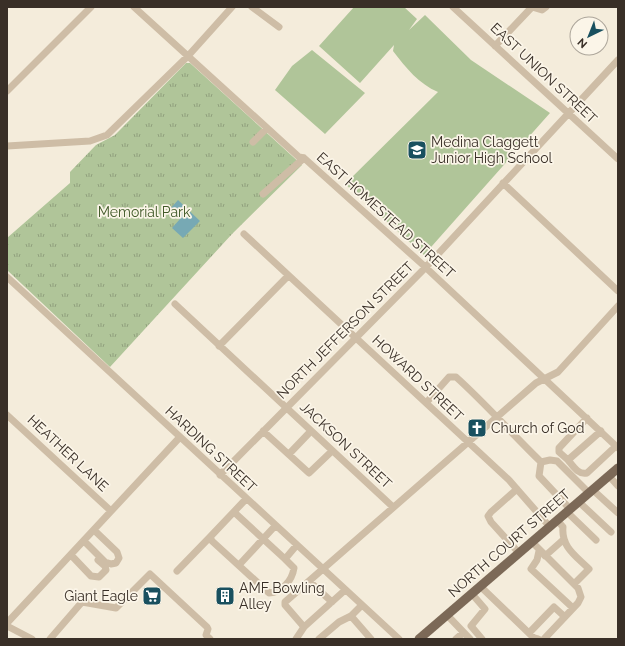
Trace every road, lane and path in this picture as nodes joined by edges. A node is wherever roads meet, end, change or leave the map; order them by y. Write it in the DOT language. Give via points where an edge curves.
graph roads {
  1 [pos="91,7"];
  2 [pos="134,7"];
  3 [pos="232,7"];
  4 [pos="252,7"];
  5 [pos="532,7"];
  6 [pos="546,7"];
  7 [pos="456,8"];
  8 [pos="279,27"];
  9 [pos="495,46"];
  10 [pos="188,56"];
  11 [pos="618,60"];
  12 [pos="7,91"];
  13 [pos="568,113"];
  14 [pos="267,128"];
  15 [pos="253,142"];
  16 [pos="7,146"];
  17 [pos="304,158"];
  18 [pos="618,159"];
  19 [pos="503,183"];
  20 [pos="263,194"];
  21 [pos="244,234"];
  22 [pos="426,267"];
  23 [pos="288,276"];
  24 [pos="7,277"];
  25 [pos="618,291"];
  26 [pos="175,304"];
  27 [pos="618,306"];
  28 [pos="356,338"];
  29 [pos="219,346"];
  30 [pos="545,378"];
  31 [pos="426,403"];
  32 [pos="286,408"];
  33 [pos="7,415"];
  34 [pos="498,417"];
  35 [pos="586,418"];
  36 [pos="263,431"];
  37 [pos="311,431"];
  38 [pos="601,432"];
  39 [pos="180,438"];
  40 [pos="468,442"];
  41 [pos="617,447"];
  42 [pos="332,451"];
  43 [pos="289,454"];
  44 [pos="568,460"];
  45 [pos="541,462"];
  46 [pos="618,468"];
  47 [pos="220,475"];
  48 [pos="609,476"];
  49 [pos="618,486"];
  50 [pos="516,489"];
  51 [pos="591,491"];
  52 [pos="246,499"];
  53 [pos="579,502"];
  54 [pos="393,507"];
  55 [pos="111,511"];
  56 [pos="569,511"];
  57 [pos="234,512"];
  58 [pos="618,513"];
  59 [pos="557,520"];
  60 [pos="275,526"];
  61 [pos="550,527"];
  62 [pos="94,530"];
  63 [pos="611,532"];
  64 [pos="210,537"];
  65 [pos="263,539"];
  66 [pos="563,540"];
  67 [pos="596,540"];
  68 [pos="82,542"];
  69 [pos="532,542"];
  70 [pos="296,546"];
  71 [pos="519,553"];
  72 [pos="542,553"];
  73 [pos="71,555"];
  74 [pos="285,559"];
  75 [pos="239,565"];
  76 [pos="322,570"];
  77 [pos="177,571"];
  78 [pos="309,581"];
  79 [pos="574,584"];
  80 [pos="480,586"];
  81 [pos="344,590"];
  82 [pos="472,594"];
  83 [pos="332,602"];
  84 [pos="361,606"];
  85 [pos="573,608"];
  86 [pos="447,615"];
  87 [pos="352,616"];
  88 [pos="565,617"];
  89 [pos="7,624"];
  90 [pos="304,627"];
  91 [pos="463,633"];
  92 [pos="529,633"];
  93 [pos="206,638"];
  94 [pos="32,639"];
  95 [pos="50,639"];
  96 [pos="296,639"];
  97 [pos="319,639"];
  98 [pos="371,639"];
  99 [pos="399,639"];
  100 [pos="419,639"];
  101 [pos="456,639"];
  102 [pos="470,639"];
  103 [pos="482,639"];
  104 [pos="538,639"];
  105 [pos="544,639"];
  1 -- 12 [label="street"];
  2 -- 10 [label="street, EAST HOMESTEAD STREET"];
  3 -- 10 [label="street"];
  4 -- 8 [label="street"];
  5 -- 6 [label="street" via="542,10"];
  5 -- 9 [label="street"];
  7 -- 9 [label="street, EAST UNION STREET"];
  9 -- 13 [label="street, EAST UNION STREET"];
  10 -- 14 [label="street, EAST HOMESTEAD STREET"];
  10 -- 16 [label="street" via="107,135 90,141"];
  11 -- 13 [label="street, NORTH JEFFERSON STREET"];
  13 -- 18 [label="street, EAST UNION STREET"];
  13 -- 19 [label="street, NORTH JEFFERSON STREET"];
  14 -- 15 [label="street"];
  14 -- 17 [label="street, EAST HOMESTEAD STREET" via="299,157"];
  17 -- 20 [label="street"];
  17 -- 22 [label="street, EAST HOMESTEAD STREET"];
  19 -- 22 [label="street, NORTH JEFFERSON STREET"];
  19 -- 25 [label="street"];
  21 -- 23 [label="street, HOWARD STREET"];
  22 -- 28 [label="street, NORTH JEFFERSON STREET"];
  22 -- 30 [label="street, EAST HOMESTEAD STREET"];
  23 -- 28 [label="street, HOWARD STREET"];
  23 -- 29 [label="street"];
  24 -- 39 [label="street, HARDING STREET"];
  26 -- 29 [label="street, JACKSON STREET"];
  27 -- 30 [label="street" via="558,372"];
  28 -- 31 [label="street, HOWARD STREET"];
  28 -- 32 [label="street, NORTH JEFFERSON STREET"];
  29 -- 32 [label="street, JACKSON STREET"];
  30 -- 34 [label="street"];
  30 -- 35 [label="street, EAST HOMESTEAD STREET"];
  31 -- 34 [label="street" via="448,378 453,376"];
  31 -- 40 [label="street, HOWARD STREET"];
  32 -- 36 [label="street, NORTH JEFFERSON STREET"];
  32 -- 37 [label="street, JACKSON STREET"];
  33 -- 55 [label="street, HEATHER LANE"];
  34 -- 40 [label="street"];
  34 -- 45 [label="street"];
  35 -- 38 [label="street, EAST HOMESTEAD STREET"];
  35 -- 44 [label="street" via="559,448 559,452"];
  36 -- 43 [label="street"];
  36 -- 47 [label="street, NORTH JEFFERSON STREET"];
  37 -- 42 [label="street, JACKSON STREET"];
  37 -- 43 [label="street"];
  38 -- 41 [label="street, EAST HOMESTEAD STREET"];
  38 -- 44 [label="street"];
  39 -- 47 [label="street, HARDING STREET"];
  39 -- 55 [label="street"];
  40 -- 50 [label="street, HOWARD STREET"];
  40 -- 54 [label="street"];
  41 -- 44 [label="street" via="584,474 578,472"];
  42 -- 43 [label="street" via="309,473"];
  42 -- 54 [label="street, JACKSON STREET"];
  45 -- 51 [label="street" via="557,460"];
  45 -- 56 [label="street" via="539,476"];
  46 -- 48 [label="main road, NORTH COURT STREET"];
  47 -- 52 [label="street, HARDING STREET"];
  48 -- 49 [label="street"];
  48 -- 51 [label="main road, NORTH COURT STREET"];
  50 -- 61 [label="street, HOWARD STREET"];
  50 -- 71 [label="street" via="488,516"];
  51 -- 53 [label="main road, NORTH COURT STREET"];
  51 -- 58 [label="street"];
  52 -- 57 [label="street"];
  52 -- 60 [label="street, HARDING STREET"];
  53 -- 56 [label="main road, NORTH COURT STREET"];
  53 -- 63 [label="street"];
  54 -- 76 [label="street"];
  55 -- 62 [label="street"];
  56 -- 59 [label="main road, NORTH COURT STREET"];
  56 -- 67 [label="street"];
  57 -- 64 [label="street"];
  57 -- 65 [label="street"];
  59 -- 61 [label="main road, NORTH COURT STREET"];
  59 -- 66 [label="street" via="563,527"];
  60 -- 65 [label="street"];
  60 -- 70 [label="street, HARDING STREET"];
  61 -- 69 [label="main road, NORTH COURT STREET"];
  62 -- 68 [label="street"];
  62 -- 68 [label="street" via="117,552 119,558 116,563 105,562"];
  64 -- 75 [label="street"];
  64 -- 77 [label="street"];
  65 -- 74 [label="street"];
  65 -- 75 [label="street"];
  66 -- 72 [label="street"];
  66 -- 79 [label="street" via="589,569"];
  68 -- 73 [label="street"];
  68 -- 73 [label="street" via="105,566 103,575 91,576"];
  69 -- 71 [label="main road, NORTH COURT STREET"];
  69 -- 72 [label="street"];
  70 -- 74 [label="street"];
  70 -- 76 [label="street, HARDING STREET"];
  71 -- 80 [label="main road, NORTH COURT STREET"];
  72 -- 79 [label="street"];
  72 -- 85 [label="street" via="531,568"];
  73 -- 89 [label="street"];
  74 -- 75 [label="street" via="294,568 292,577 277,592 269,593"];
  76 -- 78 [label="street"];
  76 -- 81 [label="street, HARDING STREET"];
  78 -- 83 [label="street"];
  78 -- 90 [label="street" via="284,603"];
  79 -- 85 [label="street" via="581,597"];
  80 -- 82 [label="main road, NORTH COURT STREET"];
  80 -- 92 [label="street"];
  81 -- 83 [label="street"];
  81 -- 84 [label="street, HARDING STREET"];
  82 -- 86 [label="main road, NORTH COURT STREET"];
  82 -- 103 [label="street" via="485,609 471,626"];
  83 -- 90 [label="street"];
  84 -- 87 [label="street"];
  84 -- 99 [label="street, HARDING STREET"];
  85 -- 88 [label="street"];
  86 -- 91 [label="street"];
  86 -- 100 [label="main road, NORTH COURT STREET"];
  87 -- 97 [label="street" via="339,622"];
  87 -- 98 [label="street"];
  88 -- 92 [label="street" via="554,607"];
  88 -- 105 [label="street"];
  89 -- 94 [label="street"];
  90 -- 96 [label="street"];
  91 -- 101 [label="street"];
  91 -- 102 [label="street"];
  92 -- 104 [label="street"];
  93 -- 95 [label="street" via="207,627 150,574 116,608 82,602"];
}
